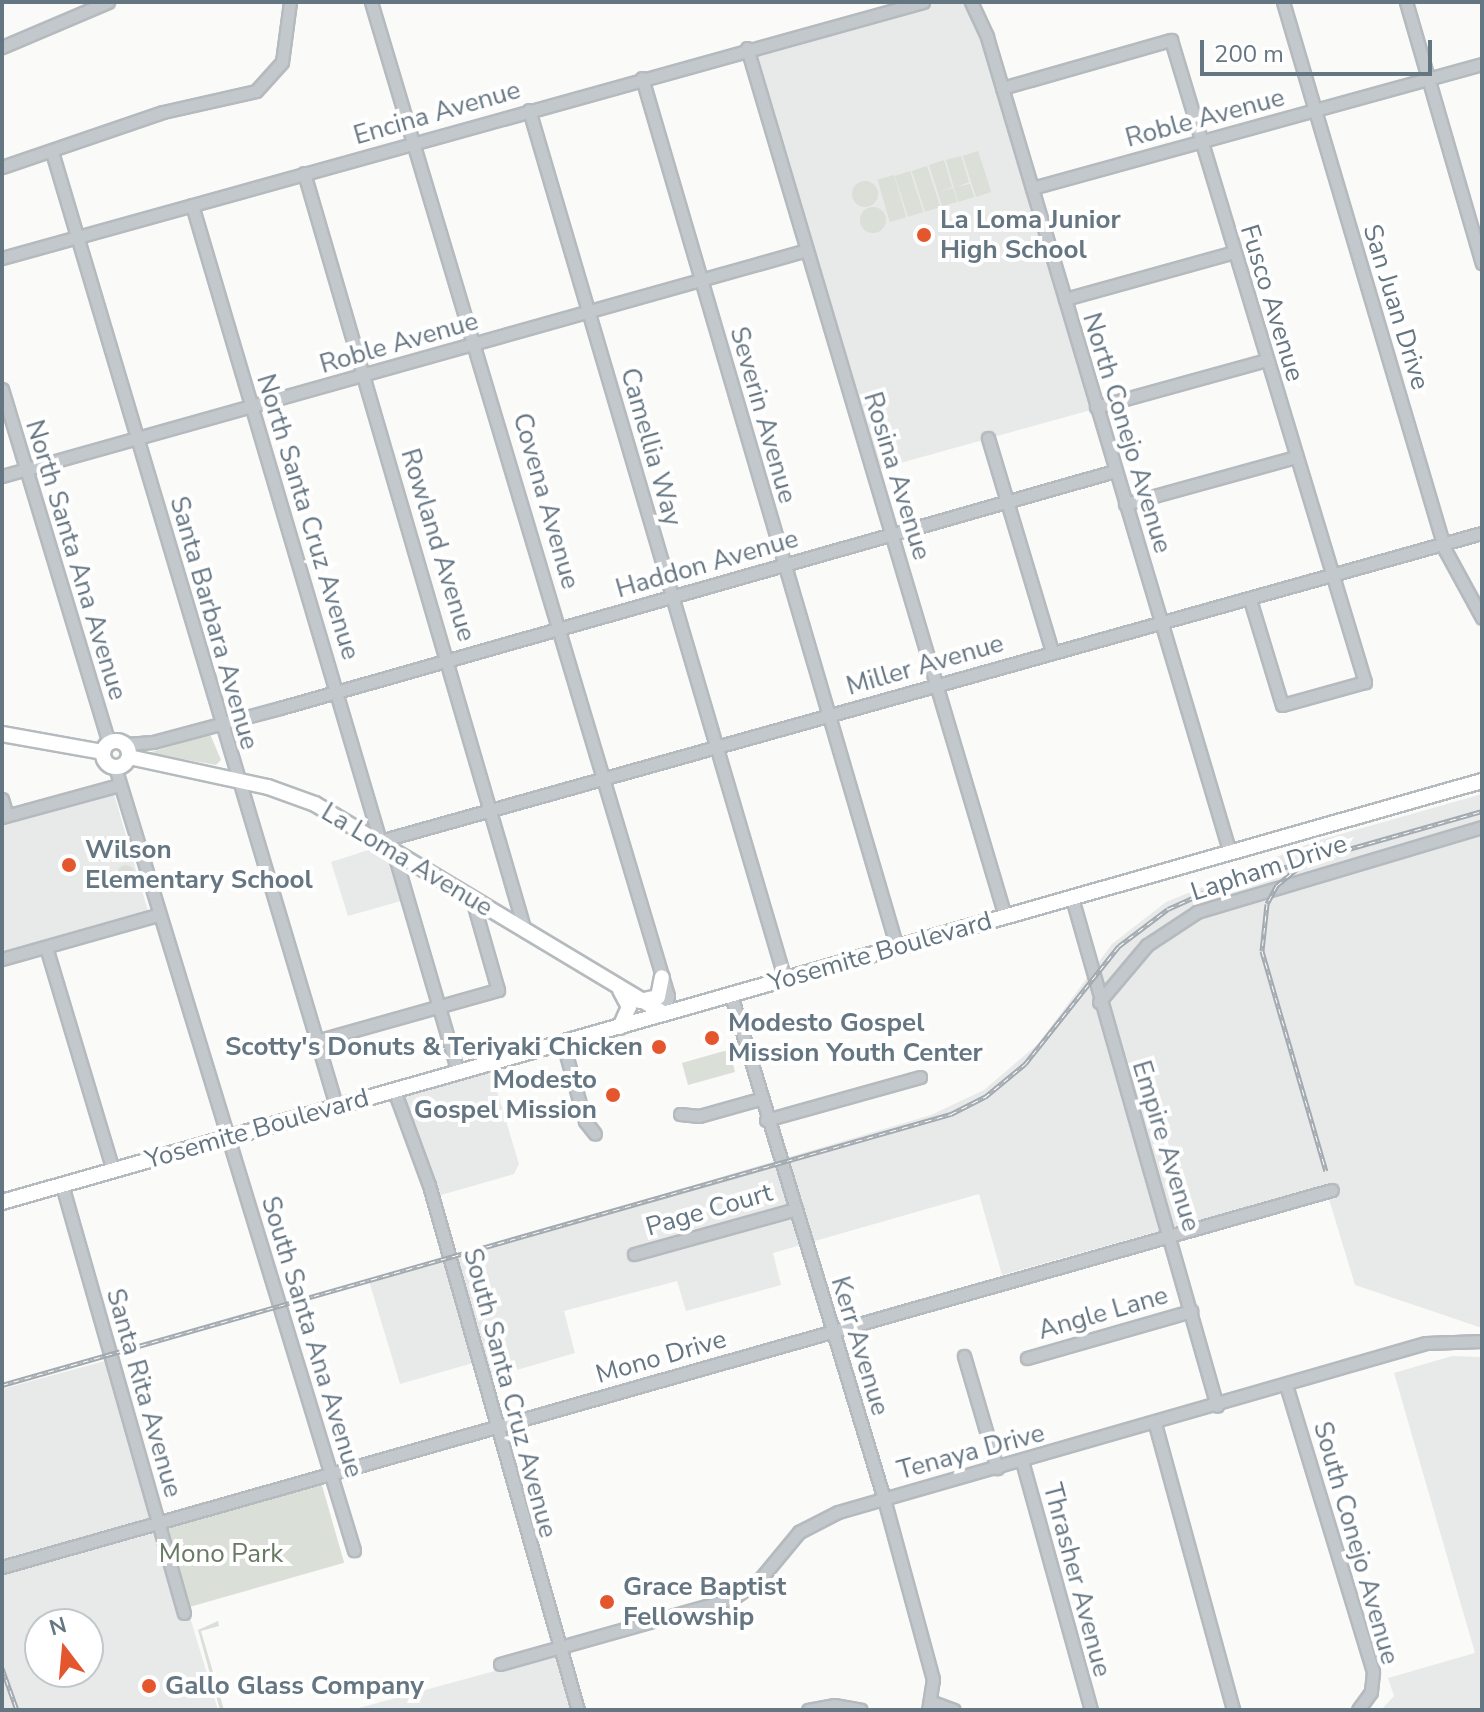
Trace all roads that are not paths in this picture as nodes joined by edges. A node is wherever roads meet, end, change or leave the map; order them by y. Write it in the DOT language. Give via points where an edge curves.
graph roads {
  1 [pos="108,2"];
  2 [pos="290,2"];
  3 [pos="371,2"];
  4 [pos="895,2"];
  5 [pos="923,2"];
  6 [pos="971,2"];
  7 [pos="981,2"];
  8 [pos="1283,2"];
  9 [pos="1406,2"];
  10 [pos="882,6"];
  11 [pos="983,25"];
  12 [pos="2,47"];
  13 [pos="747,48"];
  14 [pos="1482,64"];
  15 [pos="642,78"];
  16 [pos="1428,79"];
  17 [pos="1002,88"];
  18 [pos="529,110"];
  19 [pos="1315,110"];
  20 [pos="1201,141"];
  21 [pos="414,143"];
  22 [pos="52,152"];
  23 [pos="2,167"];
  24 [pos="304,173"];
  25 [pos="1032,188"];
  26 [pos="192,205"];
  27 [pos="78,237"];
  28 [pos="807,250"];
  29 [pos="1234,252"];
  30 [pos="2,258"];
  31 [pos="1482,263"];
  32 [pos="700,281"];
  33 [pos="1065,299"];
  34 [pos="589,312"];
  35 [pos="477,344"];
  36 [pos="1267,360"];
  37 [pos="364,376"];
  38 [pos="2,389"];
  39 [pos="252,407"];
  40 [pos="1096,407"];
  41 [pos="988,438"];
  42 [pos="138,439"];
  43 [pos="1296,457"];
  44 [pos="26,470"];
  45 [pos="1115,471"];
  46 [pos="2,476"];
  47 [pos="1007,502"];
  48 [pos="1125,504"];
  49 [pos="1482,533"];
  50 [pos="892,534"];
  51 [pos="1443,542"];
  52 [pos="784,565"];
  53 [pos="1332,578"];
  54 [pos="672,597"];
  55 [pos="1250,600"];
  56 [pos="1482,618"];
  57 [pos="1160,622"];
  58 [pos="560,629"];
  59 [pos="1052,651"];
  60 [pos="449,660"];
  61 [pos="937,684"];
  62 [pos="337,691"];
  63 [pos="828,715"];
  64 [pos="219,724"];
  65 [pos="2,734"];
  66 [pos="106,747"];
  67 [pos="717,747"];
  68 [pos="127,751"];
  69 [pos="115,767"];
  70 [pos="604,779"];
  71 [pos="237,780"];
  72 [pos="1482,781"];
  73 [pos="119,785"];
  74 [pos="2,799"];
  75 [pos="492,810"];
  76 [pos="4,816"];
  77 [pos="1482,827"];
  78 [pos="380,841"];
  79 [pos="393,850"];
  80 [pos="1230,853"];
  81 [pos="1072,898"];
  82 [pos="472,899"];
  83 [pos="158,915"];
  84 [pos="1005,916"];
  85 [pos="525,931"];
  86 [pos="46,947"];
  87 [pos="897,948"];
  88 [pos="2,959"];
  89 [pos="662,977"];
  90 [pos="785,980"];
  91 [pos="620,989"];
  92 [pos="731,995"];
  93 [pos="639,1001"];
  94 [pos="1099,1002"];
  95 [pos="439,1007"];
  96 [pos="664,1014"];
  97 [pos="620,1027"];
  98 [pos="316,1041"];
  99 [pos="563,1044"];
  100 [pos="458,1072"];
  101 [pos="920,1077"];
  102 [pos="394,1090"];
  103 [pos="760,1099"];
  104 [pos="336,1105"];
  105 [pos="680,1114"];
  106 [pos="766,1120"];
  107 [pos="595,1134"];
  108 [pos="225,1138"];
  109 [pos="113,1170"];
  110 [pos="62,1185"];
  111 [pos="1332,1190"];
  112 [pos="2,1202"];
  113 [pos="796,1209"];
  114 [pos="1169,1235"];
  115 [pos="634,1254"];
  116 [pos="1191,1311"];
  117 [pos="832,1331"];
  118 [pos="1482,1341"];
  119 [pos="964,1356"];
  120 [pos="1027,1358"];
  121 [pos="1286,1385"];
  122 [pos="1217,1406"];
  123 [pos="1155,1424"];
  124 [pos="494,1428"];
  125 [pos="1022,1461"];
  126 [pos="997,1468"];
  127 [pos="331,1474"];
  128 [pos="884,1499"];
  129 [pos="157,1522"];
  130 [pos="354,1550"];
  131 [pos="2,1567"];
  132 [pos="184,1613"];
  133 [pos="560,1648"];
  134 [pos="500,1664"];
  135 [pos="930,1706"];
  136 [pos="578,1710"];
  137 [pos="808,1710"];
  138 [pos="861,1710"];
  139 [pos="954,1710"];
  140 [pos="1091,1710"];
  141 [pos="1233,1710"];
  142 [pos="1358,1710"];
  1 -- 12 [label="street"];
  2 -- 22 [label="street" via="282,62 261,88 163,112"];
  3 -- 21 [label="street, Covena Avenue"];
  4 -- 10 [label="street, Encina Avenue"];
  5 -- 10 [label="street, Encina Avenue"];
  6 -- 11 [label="street, North Conejo Avenue"];
  7 -- 11 [label="street, North Conejo Avenue"];
  8 -- 19 [label="street, San Juan Drive"];
  9 -- 16 [label="street"];
  10 -- 13 [label="street, Encina Avenue"];
  11 -- 17 [label="street, North Conejo Avenue"];
  13 -- 15 [label="street, Encina Avenue"];
  13 -- 28 [label="street, Rosina Avenue"];
  14 -- 16 [label="street, Roble Avenue"];
  15 -- 18 [label="street, Encina Avenue"];
  15 -- 32 [label="street, Severin Avenue"];
  16 -- 19 [label="street, Roble Avenue"];
  16 -- 31 [label="street"];
  17 -- 20 [label="street, Fusco Avenue" via="1171,40"];
  17 -- 25 [label="street, North Conejo Avenue"];
  18 -- 21 [label="street, Encina Avenue"];
  18 -- 34 [label="street, Camellia Way"];
  19 -- 20 [label="street, Roble Avenue"];
  19 -- 51 [label="street, San Juan Drive"];
  20 -- 25 [label="street, Roble Avenue"];
  20 -- 29 [label="street, Fusco Avenue"];
  21 -- 24 [label="street, Encina Avenue"];
  21 -- 35 [label="street, Covena Avenue"];
  22 -- 23 [label="street"];
  22 -- 27 [label="street, Santa Barbara Avenue"];
  24 -- 26 [label="street, Encina Avenue"];
  24 -- 37 [label="street, Rowland Avenue"];
  25 -- 33 [label="street, North Conejo Avenue"];
  26 -- 27 [label="street, Encina Avenue"];
  26 -- 39 [label="street, North Santa Cruz Avenue"];
  27 -- 30 [label="street, Encina Avenue"];
  27 -- 42 [label="street, Santa Barbara Avenue"];
  28 -- 32 [label="street, Roble Avenue"];
  28 -- 50 [label="street, Rosina Avenue"];
  29 -- 33 [label="street"];
  29 -- 36 [label="street, Fusco Avenue"];
  32 -- 34 [label="street, Roble Avenue"];
  32 -- 52 [label="street, Severin Avenue"];
  33 -- 40 [label="street, North Conejo Avenue"];
  34 -- 35 [label="street, Roble Avenue"];
  34 -- 54 [label="street, Camellia Way"];
  35 -- 37 [label="street, Roble Avenue"];
  35 -- 58 [label="street, Covena Avenue"];
  36 -- 40 [label="street"];
  36 -- 43 [label="street, Fusco Avenue"];
  37 -- 39 [label="street, Roble Avenue"];
  37 -- 60 [label="street, Rowland Avenue"];
  38 -- 44 [label="street, North Santa Ana Avenue"];
  39 -- 42 [label="street, Roble Avenue"];
  39 -- 62 [label="street, North Santa Cruz Avenue"];
  40 -- 45 [label="street, North Conejo Avenue"];
  41 -- 47 [label="street"];
  42 -- 44 [label="street, Roble Avenue"];
  42 -- 64 [label="street, Santa Barbara Avenue"];
  43 -- 48 [label="street"];
  43 -- 53 [label="street, Fusco Avenue"];
  44 -- 46 [label="street, Roble Avenue"];
  44 -- 66 [label="street, North Santa Ana Avenue"];
  45 -- 47 [label="street, Haddon Avenue"];
  45 -- 48 [label="street, North Conejo Avenue"];
  47 -- 50 [label="street, Haddon Avenue"];
  47 -- 59 [label="street"];
  48 -- 57 [label="street, North Conejo Avenue"];
  49 -- 51 [label="street, Miller Avenue"];
  50 -- 52 [label="street, Haddon Avenue"];
  50 -- 61 [label="street, Rosina Avenue"];
  51 -- 53 [label="street, Miller Avenue"];
  51 -- 56 [label="street, San Juan Drive"];
  52 -- 54 [label="street, Haddon Avenue"];
  52 -- 63 [label="street, Severin Avenue"];
  53 -- 55 [label="street, Miller Avenue"];
  53 -- 55 [label="street, Fusco Avenue" via="1365,682 1282,705"];
  54 -- 58 [label="street, Haddon Avenue"];
  54 -- 67 [label="street, Camellia Way"];
  55 -- 57 [label="street, Miller Avenue"];
  57 -- 59 [label="street, Miller Avenue"];
  57 -- 80 [label="street, North Conejo Avenue"];
  58 -- 60 [label="street, Haddon Avenue"];
  58 -- 70 [label="street, Covena Avenue"];
  59 -- 61 [label="street, Miller Avenue"];
  60 -- 62 [label="street, Haddon Avenue"];
  60 -- 75 [label="street, Rowland Avenue"];
  61 -- 63 [label="street, Miller Avenue"];
  61 -- 84 [label="street, Rosina Avenue"];
  62 -- 64 [label="street, Haddon Avenue"];
  62 -- 78 [label="street, North Santa Cruz Avenue"];
  63 -- 67 [label="street, Miller Avenue"];
  63 -- 87 [label="street, Severin Avenue"];
  64 -- 68 [label="street, Haddon Avenue"];
  64 -- 71 [label="street, Santa Barbara Avenue"];
  65 -- 66 [label="main road"];
  66 -- 68 [label="main road, La Loma Avenue"];
  66 -- 69 [label="main road" via="105,761"];
  67 -- 70 [label="street, Miller Avenue"];
  67 -- 90 [label="street, Camellia Way"];
  68 -- 69 [label="main road"];
  68 -- 71 [label="main road, La Loma Avenue"];
  69 -- 73 [label="street"];
  70 -- 75 [label="street, Miller Avenue"];
  70 -- 89 [label="street, Covena Avenue"];
  71 -- 78 [label="main road, La Loma Avenue" via="305,800"];
  71 -- 98 [label="street, Santa Barbara Avenue"];
  72 -- 80 [label="main road, Yosemite Boulevard"];
  73 -- 76 [label="street"];
  73 -- 83 [label="street"];
  74 -- 76 [label="street"];
  75 -- 78 [label="street, Miller Avenue"];
  75 -- 85 [label="street, Rowland Avenue"];
  77 -- 94 [label="street, Lapham Drive" via="1197,912 1147,945"];
  78 -- 79 [label="main road, La Loma Avenue"];
  79 -- 82 [label="main road, La Loma Avenue"];
  79 -- 95 [label="street"];
  80 -- 81 [label="main road, Yosemite Boulevard"];
  81 -- 84 [label="main road, Yosemite Boulevard"];
  81 -- 94 [label="street, Empire Avenue"];
  82 -- 85 [label="main road, La Loma Avenue"];
  82 -- 95 [label="street" via="498,990"];
  83 -- 86 [label="street"];
  83 -- 108 [label="street"];
  84 -- 87 [label="main road, Yosemite Boulevard"];
  85 -- 91 [label="main road, La Loma Avenue"];
  86 -- 88 [label="street"];
  86 -- 109 [label="street"];
  87 -- 90 [label="main road, Yosemite Boulevard"];
  89 -- 93 [label="main road" via="658,997"];
  89 -- 96 [label="street, Covena Avenue" via="669,997"];
  90 -- 92 [label="main road, Yosemite Boulevard"];
  91 -- 93 [label="main road, La Loma Avenue"];
  91 -- 97 [label="main road" via="629,1007"];
  92 -- 96 [label="main road, Yosemite Boulevard"];
  92 -- 103 [label="street, Kerr Avenue"];
  93 -- 96 [label="main road, La Loma Avenue"];
  94 -- 114 [label="street, Empire Avenue"];
  95 -- 98 [label="street"];
  95 -- 100 [label="street"];
  96 -- 97 [label="main road, Yosemite Boulevard"];
  97 -- 99 [label="main road, Yosemite Boulevard"];
  98 -- 104 [label="street, Santa Barbara Avenue"];
  99 -- 100 [label="main road, Yosemite Boulevard"];
  99 -- 107 [label="street" via="586,1124"];
  100 -- 102 [label="main road, Yosemite Boulevard"];
  101 -- 106 [label="street"];
  102 -- 104 [label="main road, Yosemite Boulevard"];
  102 -- 124 [label="street, South Santa Cruz Avenue" via="429,1185 482,1366"];
  103 -- 105 [label="street" via="699,1116"];
  103 -- 106 [label="street, Kerr Avenue"];
  104 -- 108 [label="main road, Yosemite Boulevard"];
  106 -- 113 [label="street, Kerr Avenue"];
  108 -- 109 [label="main road, Yosemite Boulevard"];
  108 -- 127 [label="street, South Santa Ana Avenue"];
  109 -- 110 [label="main road, Yosemite Boulevard"];
  110 -- 112 [label="main road, Yosemite Boulevard"];
  110 -- 129 [label="street, Santa Rita Avenue"];
  111 -- 114 [label="street, Mono Drive"];
  113 -- 115 [label="street, Page Court"];
  113 -- 117 [label="street, Kerr Avenue"];
  114 -- 116 [label="street, Empire Avenue"];
  114 -- 117 [label="street, Mono Drive"];
  116 -- 120 [label="street, Angle Lane"];
  116 -- 122 [label="street, Empire Avenue"];
  117 -- 124 [label="street, Mono Drive"];
  117 -- 128 [label="street, Kerr Avenue"];
  118 -- 121 [label="street, Tenaya Drive" via="1426,1343"];
  119 -- 126 [label="street"];
  121 -- 122 [label="street, Tenaya Drive"];
  121 -- 142 [label="street, South Conejo Avenue" via="1372,1669 1371,1692"];
  122 -- 123 [label="street, Tenaya Drive"];
  123 -- 125 [label="street, Tenaya Drive"];
  123 -- 141 [label="street"];
  124 -- 127 [label="street, Mono Drive"];
  124 -- 133 [label="street, South Santa Cruz Avenue"];
  125 -- 126 [label="street, Tenaya Drive"];
  125 -- 140 [label="street, Thrasher Avenue"];
  126 -- 128 [label="street, Tenaya Drive"];
  127 -- 129 [label="street, Mono Drive"];
  127 -- 130 [label="street, South Santa Ana Avenue"];
  128 -- 133 [label="street, Tenaya Drive" via="810,1524 788,1542 761,1578 732,1599"];
  128 -- 135 [label="street, Kerr Avenue" via="933,1679"];
  129 -- 131 [label="street, Mono Drive"];
  129 -- 132 [label="street, Santa Rita Avenue"];
  133 -- 134 [label="street, Tenaya Drive"];
  133 -- 136 [label="street, South Santa Cruz Avenue"];
  135 -- 139 [label="street"];
  137 -- 138 [label="street" via="834,1705"];
}
